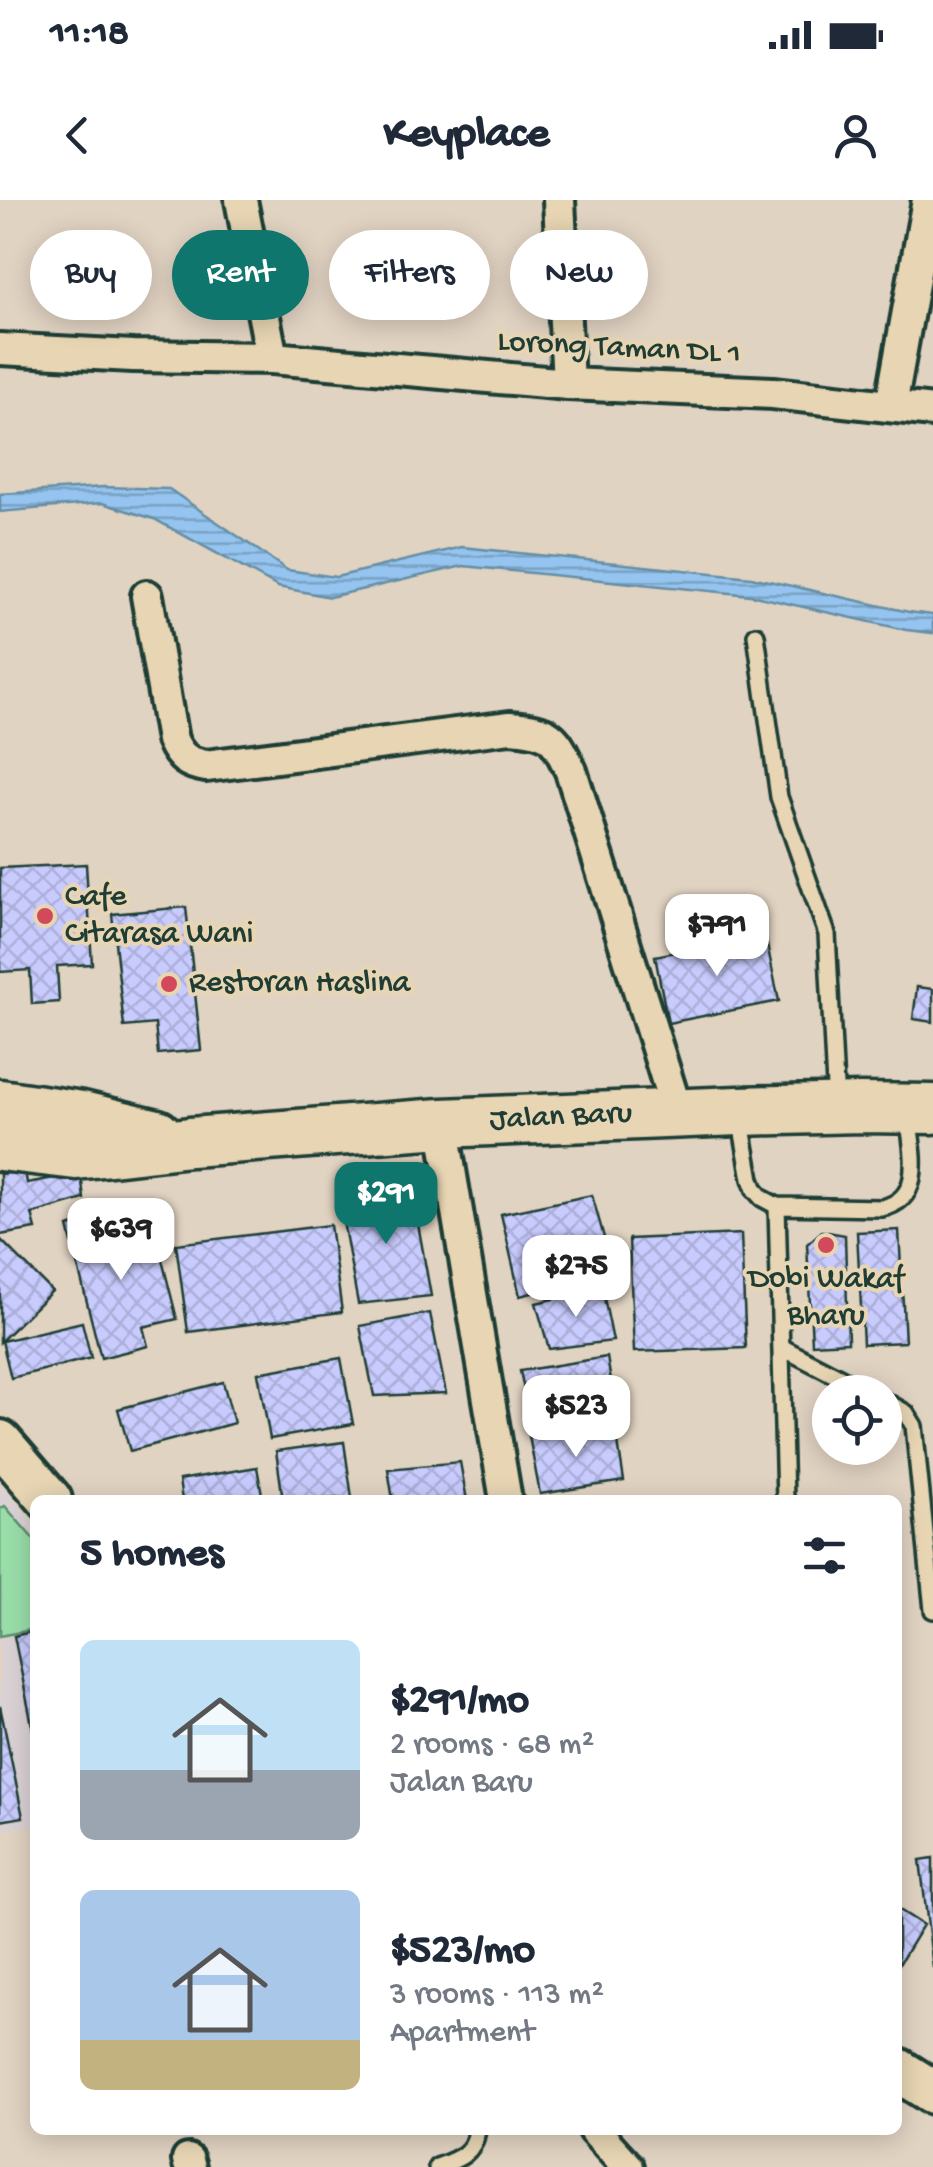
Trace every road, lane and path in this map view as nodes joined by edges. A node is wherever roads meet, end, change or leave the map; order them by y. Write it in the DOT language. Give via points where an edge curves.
graph roads {
  1 [pos="241,200"];
  2 [pos="559,200"];
  3 [pos="928,200"];
  4 [pos="1,340"];
  5 [pos="272,358"];
  6 [pos="568,384"];
  7 [pos="891,406"];
  8 [pos="933,411"];
  9 [pos="148,596"];
  10 [pos="756,635"];
  11 [pos="0,1104"];
  12 [pos="836,1108"];
  13 [pos="920,1108"];
  14 [pos="738,1110"];
  15 [pos="677,1112"];
  16 [pos="442,1123"];
  17 [pos="190,1142"];
  18 [pos="0,1146"];
  19 [pos="777,1206"];
  20 [pos="781,1346"];
  21 [pos="836,1375"];
  22 [pos="902,1411"];
  23 [pos="0,1442"];
  24 [pos="46,1495"];
  25 [pos="505,1495"];
  26 [pos="785,1495"];
  27 [pos="933,1610"];
  28 [pos="902,2072"];
  29 [pos="933,2092"];
  30 [pos="476,2135"];
  31 [pos="602,2142"];
  32 [pos="438,2167"];
  33 [pos="628,2167"];
  1 -- 5 [label="street"];
  2 -- 6 [label="street"];
  3 -- 7 [label="street"];
  4 -- 5 [label="street, Lorong Taman DL 1" via="133,356"];
  5 -- 6 [label="street, Lorong Taman DL 1"];
  6 -- 7 [label="street, Lorong Taman DL 1"];
  7 -- 8 [label="street, Lorong Taman DL 1"];
  9 -- 15 [label="street" via="172,740 191,764 510,727 537,729 557,742"];
  10 -- 12 [label="lane" via="779,797 827,934"];
  11 -- 17 [label="main road, Jalan Baru"];
  12 -- 13 [label="main road, Jalan Baru"];
  12 -- 14 [label="main road, Jalan Baru"];
  13 -- 19 [label="lane" via="910,1189 894,1205"];
  14 -- 15 [label="main road, Jalan Baru"];
  14 -- 19 [label="lane" via="755,1190"];
  15 -- 16 [label="main road, Jalan Baru"];
  16 -- 17 [label="main road, Jalan Baru"];
  16 -- 25 [label="street"];
  17 -- 18 [label="main road, Jalan Baru" via="76,1155"];
  19 -- 20 [label="lane"];
  20 -- 21 [label="lane"];
  20 -- 26 [label="lane"];
  22 -- 27 [label="lane" via="914,1426"];
  23 -- 24 [label="street"];
  28 -- 29 [label="street"];
  30 -- 32 [label="lane" via="468,2154"];
  31 -- 33 [label="street"];
}
